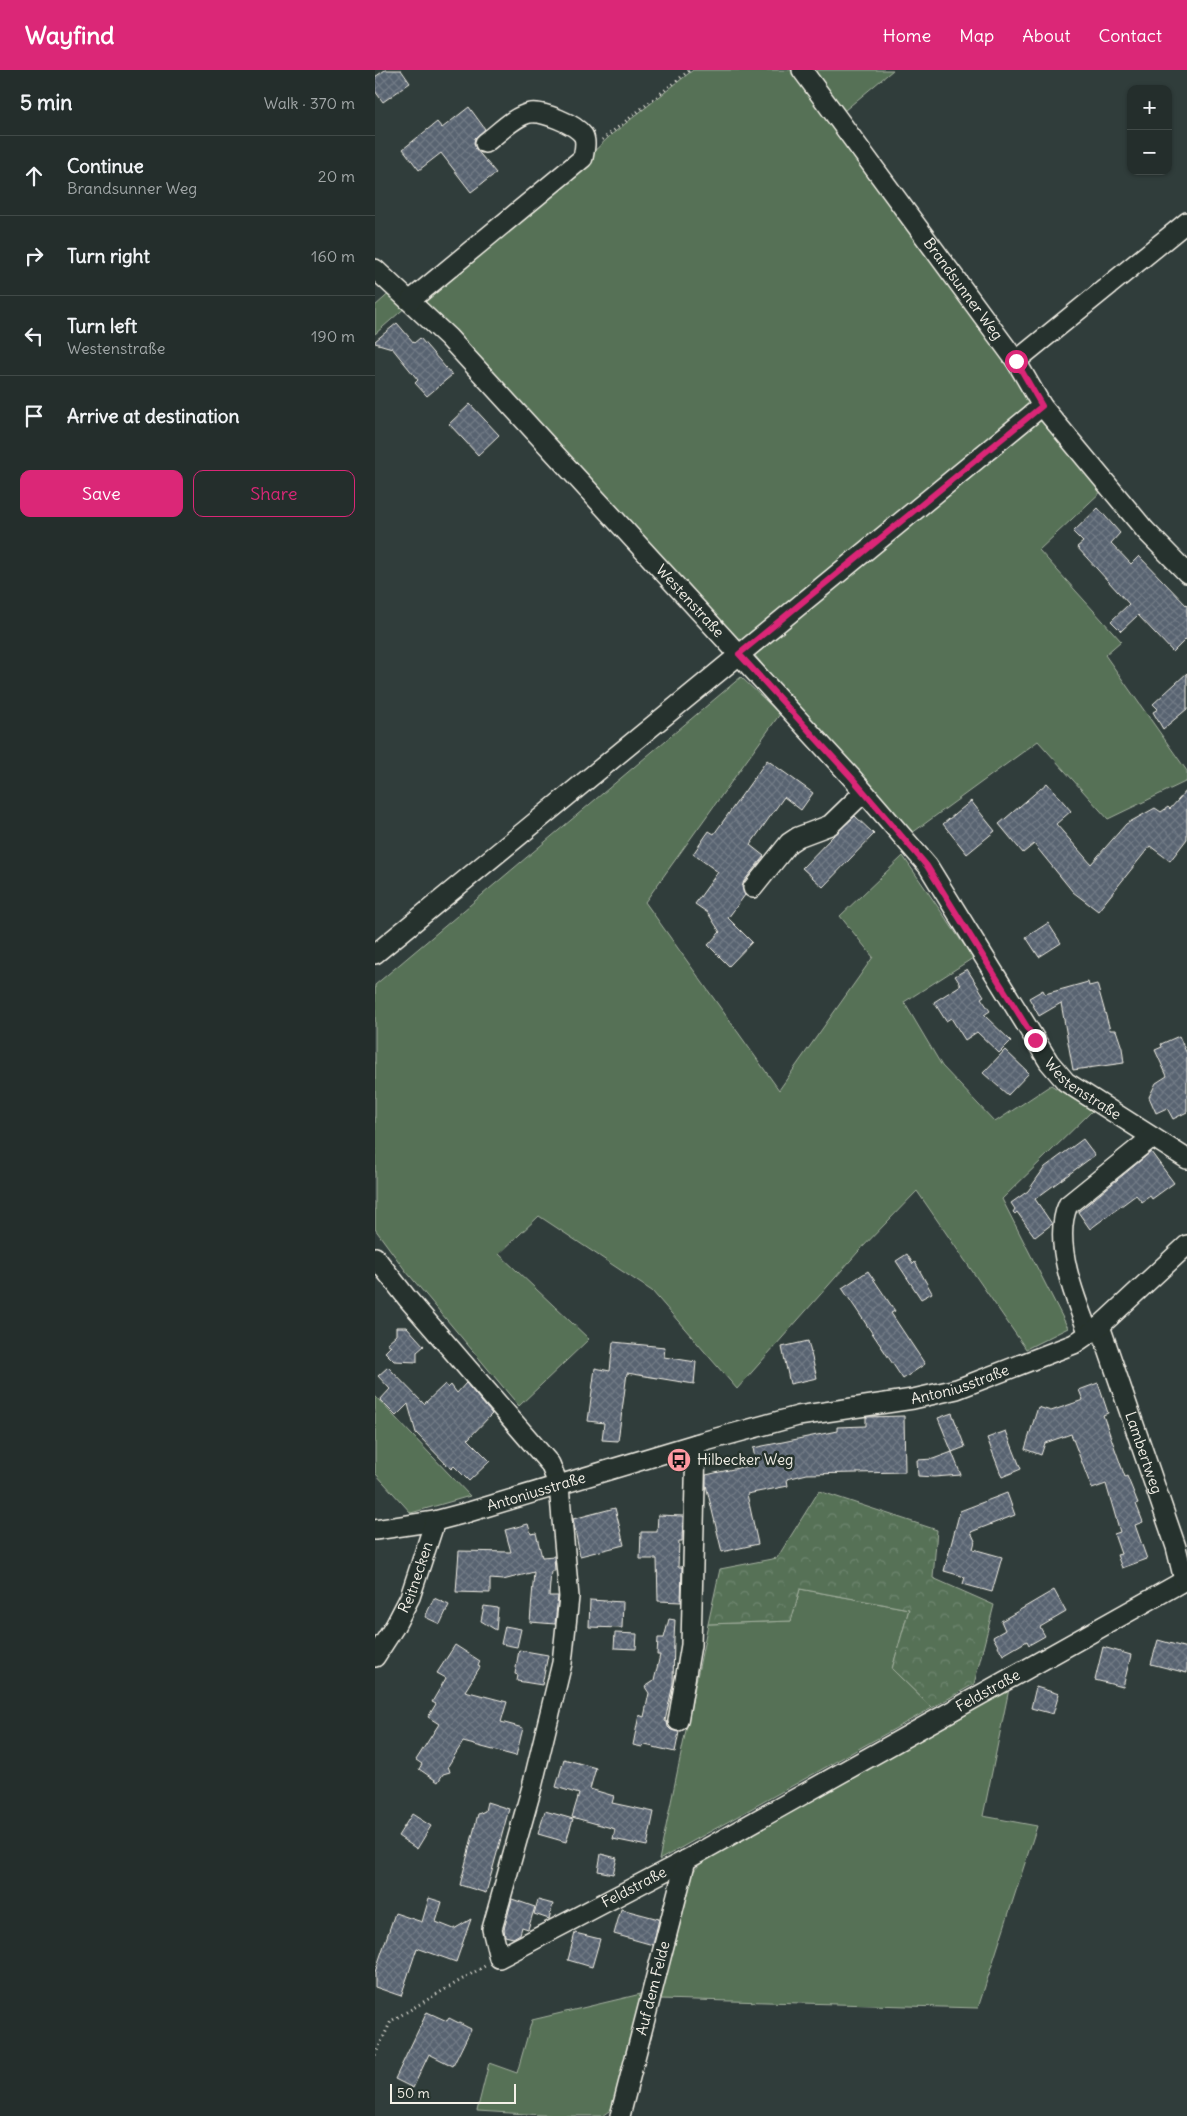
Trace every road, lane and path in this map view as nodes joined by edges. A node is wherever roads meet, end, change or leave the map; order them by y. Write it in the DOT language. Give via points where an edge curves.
graph roads {
  1 [pos="690,70"];
  2 [pos="802,70"];
  3 [pos="485,143"];
  4 [pos="583,158"];
  5 [pos="1187,222"];
  6 [pos="375,269"];
  7 [pos="411,300"];
  8 [pos="1016,361"];
  9 [pos="1042,406"];
  10 [pos="1187,573"];
  11 [pos="739,654"];
  12 [pos="864,792"];
  13 [pos="753,888"];
  14 [pos="375,954"];
  15 [pos="1151,1138"];
  16 [pos="1187,1159"];
  17 [pos="1187,1245"];
  18 [pos="375,1257"];
  19 [pos="1094,1330"];
  20 [pos="696,1444"];
  21 [pos="559,1486"];
  22 [pos="435,1521"];
  23 [pos="375,1530"];
  24 [pos="1185,1579"];
  25 [pos="375,1657"];
  26 [pos="678,1720"];
  27 [pos="686,1860"];
  28 [pos="499,1958"];
  29 [pos="375,2055"];
  30 [pos="620,2116"];
  1 -- 4 [label="path"];
  2 -- 8 [label="street, Brandsunner Weg"];
  3 -- 4 [label="street" via="520,117 531,113 561,119 583,135"];
  4 -- 7 [label="street"];
  5 -- 8 [label="street"];
  6 -- 7 [label="street, Westenstraße"];
  7 -- 11 [label="street, Westenstraße"];
  8 -- 9 [label="street, Brandsunner Weg"];
  9 -- 10 [label="street, Brandsunner Weg" via="1145,530"];
  9 -- 11 [label="street"];
  11 -- 12 [label="street, Westenstraße"];
  11 -- 14 [label="street"];
  12 -- 13 [label="street" via="830,824 789,843"];
  12 -- 15 [label="street, Westenstraße" via="927,866 1049,1062 1066,1082"];
  15 -- 16 [label="street, Westenstraße"];
  15 -- 19 [label="street, Lambertweg" via="1068,1205 1063,1216 1064,1255 1081,1315"];
  17 -- 19 [label="street, Antoniusstraße"];
  18 -- 21 [label="street" via="550,1464"];
  19 -- 20 [label="street, Antoniusstraße" via="1074,1344 957,1389 797,1416"];
  19 -- 24 [label="street, Lambertweg" via="1176,1547"];
  20 -- 21 [label="street, Antoniusstraße"];
  20 -- 26 [label="street" via="691,1645"];
  21 -- 22 [label="street, Antoniusstraße"];
  21 -- 28 [label="street" via="569,1597 562,1663 532,1787 491,1929"];
  22 -- 23 [label="street, Antoniusstraße"];
  22 -- 25 [label="street, Reitnecken" via="410,1596"];
  24 -- 27 [label="street, Feldstraße"];
  27 -- 28 [label="street, Feldstraße"];
  27 -- 30 [label="street, Auf dem Felde"];
  28 -- 29 [label="path" via="391,2021"];
}
